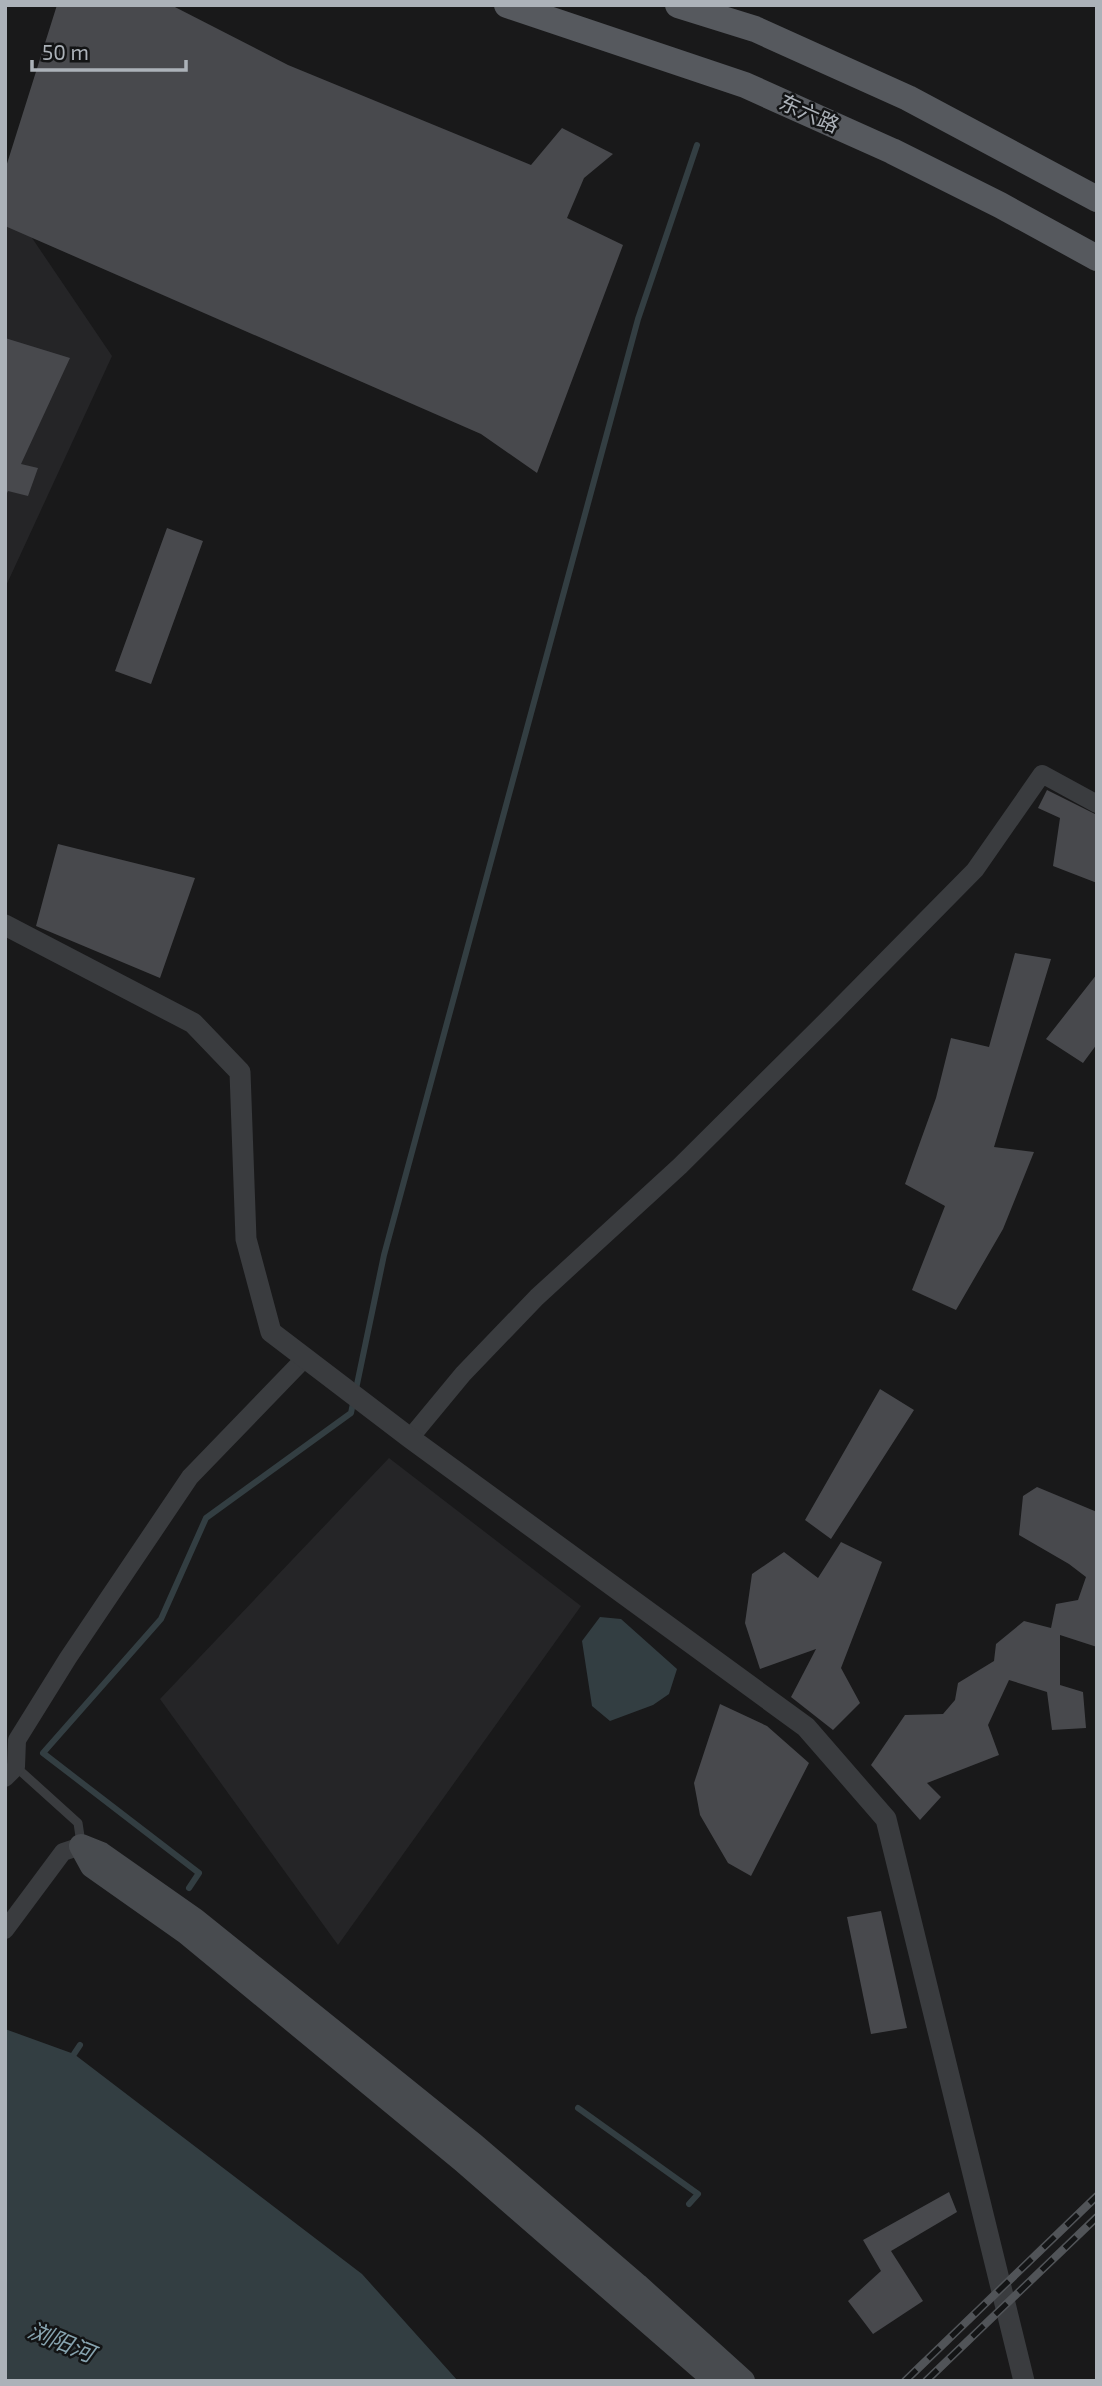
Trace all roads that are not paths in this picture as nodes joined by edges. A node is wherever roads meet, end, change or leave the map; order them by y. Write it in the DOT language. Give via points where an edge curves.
graph roads {
  1 [pos="507,5"];
  2 [pos="678,5"];
  3 [pos="1097,199"];
  4 [pos="1097,258"];
  5 [pos="1097,804"];
  6 [pos="5,925"];
  7 [pos="304,1358"];
  8 [pos="410,1438"];
  9 [pos="11,1773"];
  10 [pos="81,1846"];
  11 [pos="5,1930"];
  12 [pos="716,2381"];
  13 [pos="743,2381"];
  14 [pos="1024,2381"];
  1 -- 4 [label="main road, 东六路" via="745,85 892,151"];
  2 -- 3 [label="main road" via="755,29 908,97"];
  5 -- 8 [label="street" via="1042,774 975,870 680,1166 537,1297"];
  6 -- 7 [label="street" via="193,1023 240,1072 246,1239 271,1332"];
  7 -- 8 [label="street"];
  7 -- 9 [label="street" via="190,1477 17,1740"];
  8 -- 14 [label="street" via="806,1727 886,1819"];
  9 -- 10 [label="lane" via="78,1823"];
  10 -- 11 [label="street" via="64,1852"];
  10 -- 12 [label="main road" via="92,1866 187,1933 462,2160"];
  10 -- 13 [label="main road" via="102,1854 195,1920 473,2144"];
}
